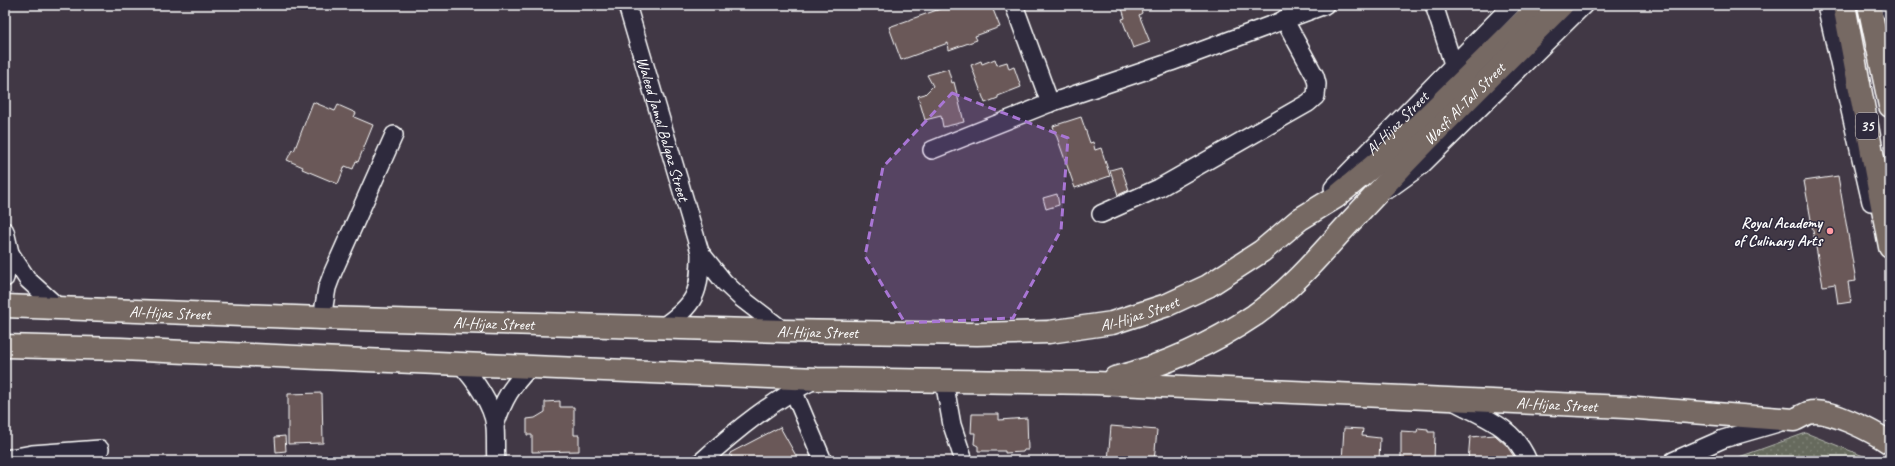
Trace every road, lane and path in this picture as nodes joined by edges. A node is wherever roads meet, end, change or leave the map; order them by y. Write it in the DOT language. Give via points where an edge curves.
graph roads {
  1 [pos="627,5"];
  2 [pos="1014,5"];
  3 [pos="1325,5"];
  4 [pos="1434,5"];
  5 [pos="1512,5"];
  6 [pos="1540,5"];
  7 [pos="1562,5"];
  8 [pos="1584,5"];
  9 [pos="1826,5"];
  10 [pos="1844,5"];
  11 [pos="1869,5"];
  12 [pos="1889,5"];
  13 [pos="1890,11"];
  14 [pos="1284,20"];
  15 [pos="1453,64"];
  16 [pos="1463,93"];
  17 [pos="1050,103"];
  18 [pos="1890,106"];
  19 [pos="394,135"];
  20 [pos="932,150"];
  21 [pos="1367,203"];
  22 [pos="1101,214"];
  23 [pos="1300,219"];
  24 [pos="5,231"];
  25 [pos="1890,248"];
  26 [pos="700,252"];
  27 [pos="10,253"];
  28 [pos="1890,254"];
  29 [pos="5,278"];
  30 [pos="5,306"];
  31 [pos="59,308"];
  32 [pos="322,318"];
  33 [pos="661,328"];
  34 [pos="784,331"];
  35 [pos="5,346"];
  36 [pos="460,364"];
  37 [pos="531,366"];
  38 [pos="817,378"];
  39 [pos="944,381"];
  40 [pos="1096,383"];
  41 [pos="793,390"];
  42 [pos="1449,399"];
  43 [pos="1794,420"];
  44 [pos="495,425"];
  45 [pos="1890,443"];
  46 [pos="100,449"];
  47 [pos="5,459"];
  48 [pos="496,461"];
  49 [pos="702,461"];
  50 [pos="824,461"];
  51 [pos="964,461"];
  52 [pos="1528,461"];
  53 [pos="1673,461"];
  1 -- 26 [label="street, Waleed Jamal Balqaz Street"];
  2 -- 17 [label="street"];
  3 -- 14 [label="street"];
  4 -- 15 [label="street"];
  5 -- 15 [label="street, Al-Hijaz Street"];
  6 -- 16 [label="main road, Wasfi Al-Tall Street"];
  7 -- 16 [label="main road, Wasfi Al-Tall Street"];
  8 -- 21 [label="street, Al-Hijaz Street" via="1421,166"];
  9 -- 28 [label="street" via="1870,198"];
  10 -- 25 [label="main road, 35"];
  11 -- 18 [label="main road, 35"];
  12 -- 13 [label="street"];
  14 -- 17 [label="street"];
  14 -- 22 [label="street" via="1314,76 1317,84 1316,96 1159,188"];
  15 -- 23 [label="street, Al-Hijaz Street" via="1366,156"];
  16 -- 21 [label="main road, Wasfi Al-Tall Street"];
  16 -- 23 [label="main road, Wasfi Al-Tall Street" via="1336,197"];
  17 -- 20 [label="street"];
  19 -- 32 [label="street" via="333,272 327,288"];
  21 -- 40 [label="main road, Al-Hijaz Street" via="1311,264 1256,314 1227,333 1171,361"];
  23 -- 34 [label="main road, Al-Hijaz Street" via="1262,250 1208,286 1161,307 1112,323 1049,332 976,334"];
  24 -- 27 [label="street"];
  26 -- 33 [label="street, Waleed Jamal Balqaz Street" via="700,276 694,296 686,310"];
  26 -- 34 [label="street, Waleed Jamal Balqaz Street" via="736,294"];
  27 -- 29 [label="street"];
  27 -- 31 [label="street" via="28,280"];
  30 -- 31 [label="main road, Al-Hijaz Street"];
  31 -- 32 [label="main road, Al-Hijaz Street"];
  32 -- 33 [label="main road, Al-Hijaz Street"];
  33 -- 34 [label="main road, Al-Hijaz Street"];
  35 -- 36 [label="main road, Al-Hijaz Street"];
  36 -- 37 [label="main road, Al-Hijaz Street"];
  36 -- 44 [label="street" via="483,396"];
  37 -- 38 [label="main road, Al-Hijaz Street"];
  37 -- 44 [label="street" via="511,388"];
  38 -- 39 [label="main road, Al-Hijaz Street"];
  38 -- 41 [label="street"];
  39 -- 40 [label="main road, Al-Hijaz Street"];
  39 -- 51 [label="street" via="952,425"];
  40 -- 42 [label="main road, Al-Hijaz Street"];
  41 -- 49 [label="street" via="741,427"];
  41 -- 50 [label="street"];
  42 -- 43 [label="main road, Al-Hijaz Street" via="1669,410"];
  42 -- 52 [label="street" via="1503,427 1513,436"];
  43 -- 45 [label="main road, Al-Hijaz Street" via="1809,412 1823,413 1852,422"];
  43 -- 53 [label="street" via="1723,438"];
  44 -- 48 [label="street"];
  46 -- 47 [label="street" via="32,454"];
}
